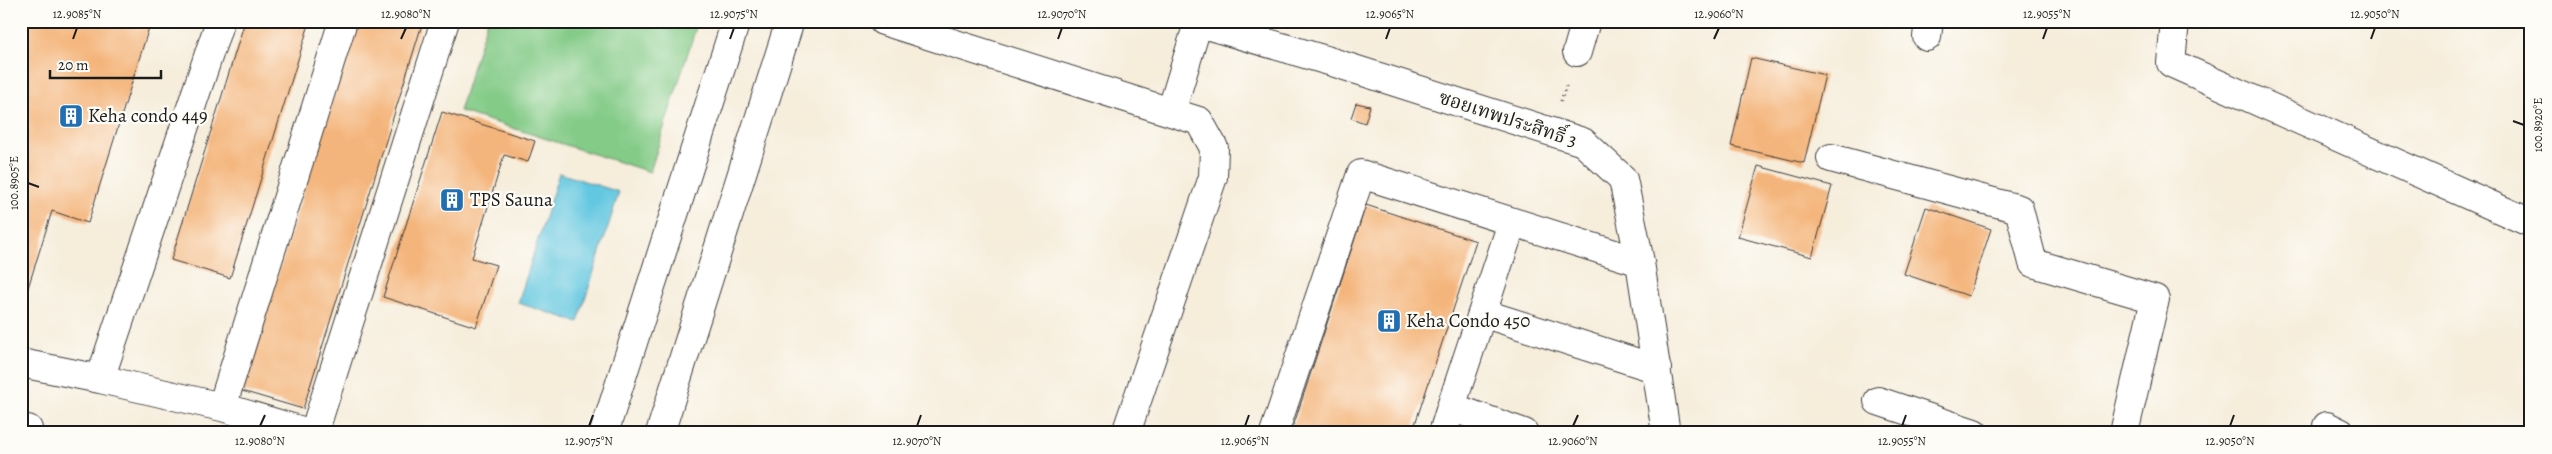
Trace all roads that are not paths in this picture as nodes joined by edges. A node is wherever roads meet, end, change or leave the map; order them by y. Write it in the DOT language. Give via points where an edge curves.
graph roads {
  1 [pos="220,21"];
  2 [pos="343,21"];
  3 [pos="445,21"];
  4 [pos="736,21"];
  5 [pos="790,21"];
  6 [pos="1586,21"];
  7 [pos="2175,21"];
  8 [pos="890,22"];
  9 [pos="1196,22"];
  10 [pos="1577,52"];
  11 [pos="1171,112"];
  12 [pos="1831,158"];
  13 [pos="1512,223"];
  14 [pos="2531,223"];
  15 [pos="1640,262"];
  16 [pos="1482,313"];
  17 [pos="21,363"];
  18 [pos="1657,369"];
  19 [pos="100,379"];
  20 [pos="1878,402"];
  21 [pos="222,407"];
  22 [pos="1451,407"];
  23 [pos="309,433"];
  24 [pos="314,433"];
  25 [pos="604,433"];
  26 [pos="660,433"];
  27 [pos="1126,433"];
  28 [pos="1274,433"];
  29 [pos="1443,433"];
  30 [pos="1524,433"];
  31 [pos="1666,433"];
  32 [pos="1974,433"];
  33 [pos="2124,433"];
  1 -- 19 [label="street"];
  2 -- 21 [label="street"];
  3 -- 24 [label="street"];
  4 -- 25 [label="street"];
  5 -- 26 [label="street"];
  6 -- 10 [label="street"];
  7 -- 14 [label="street" via="2171,63"];
  8 -- 11 [label="street"];
  9 -- 11 [label="street"];
  9 -- 15 [label="street, ซอยเทพประสิทธิ์ 3" via="1583,142 1623,179"];
  11 -- 27 [label="street" via="1199,121 1214,148 1213,177"];
  12 -- 33 [label="street" via="2019,210 2033,263 2155,299"];
  13 -- 15 [label="street"];
  13 -- 16 [label="street"];
  13 -- 28 [label="street" via="1361,174"];
  15 -- 18 [label="street, ซอยเทพประสิทธิ์ 3"];
  16 -- 18 [label="street"];
  16 -- 22 [label="street"];
  17 -- 19 [label="street"];
  18 -- 31 [label="street, ซอยเทพประสิทธิ์ 3"];
  19 -- 21 [label="street"];
  20 -- 32 [label="street"];
  21 -- 23 [label="street"];
  22 -- 29 [label="street"];
  22 -- 30 [label="street"];
}
